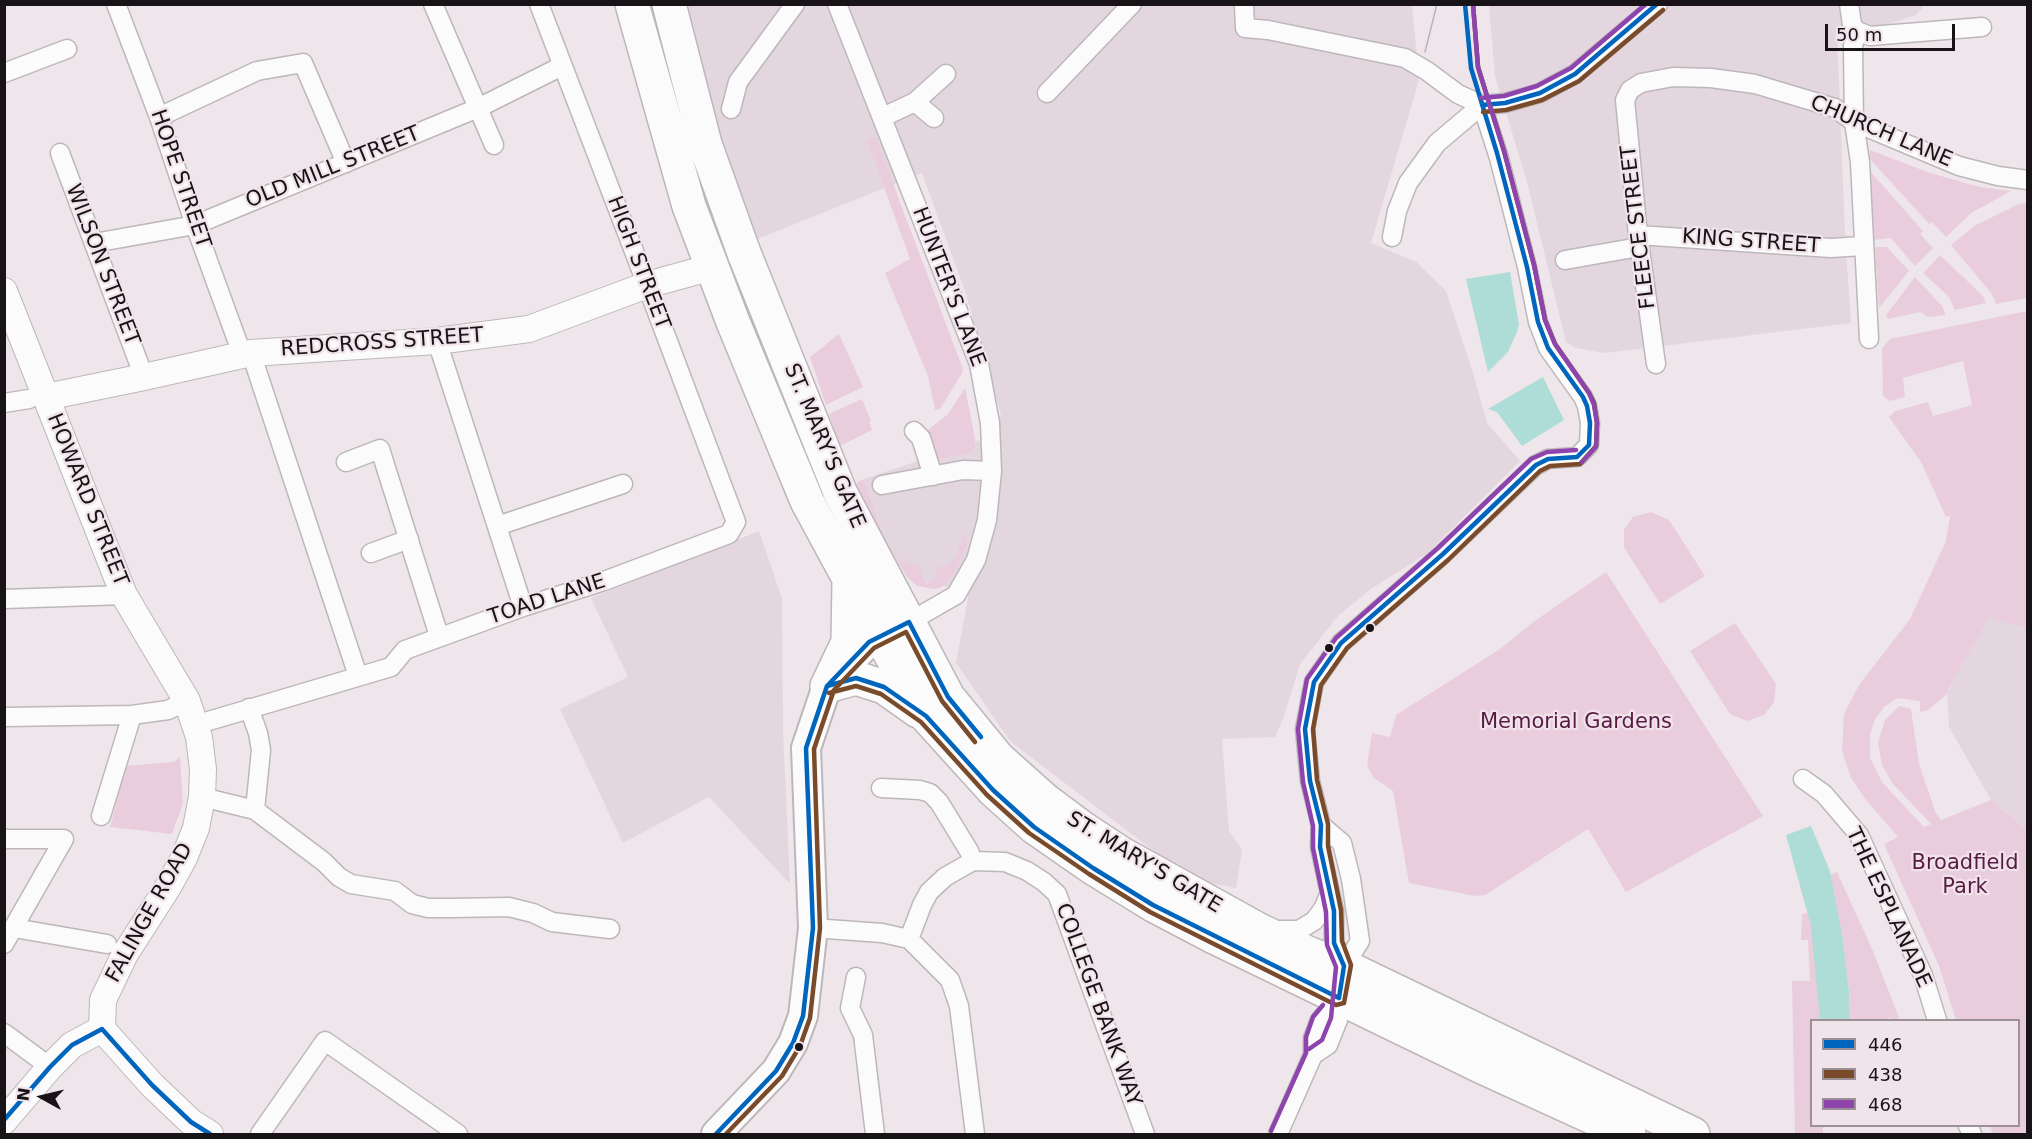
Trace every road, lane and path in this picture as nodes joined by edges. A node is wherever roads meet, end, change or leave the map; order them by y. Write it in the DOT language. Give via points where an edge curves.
graph roads {
  1 [pos="116,4"];
  2 [pos="434,4"];
  3 [pos="539,4"];
  4 [pos="632,4"];
  5 [pos="669,4"];
  6 [pos="795,4"];
  7 [pos="837,4"];
  8 [pos="1132,4"];
  9 [pos="1244,4"];
  10 [pos="1658,4"];
  11 [pos="1849,4"];
  12 [pos="1982,27"];
  13 [pos="1857,31"];
  14 [pos="68,49"];
  15 [pos="562,66"];
  16 [pos="4,73"];
  17 [pos="946,74"];
  18 [pos="1630,90"];
  19 [pos="1047,93"];
  20 [pos="915,102"];
  21 [pos="1482,105"];
  22 [pos="478,108"];
  23 [pos="731,110"];
  24 [pos="159,117"];
  25 [pos="883,117"];
  26 [pos="934,118"];
  27 [pos="1854,122"];
  28 [pos="494,145"];
  29 [pos="60,153"];
  30 [pos="346,163"];
  31 [pos="2028,180"];
  32 [pos="195,225"];
  33 [pos="1392,237"];
  34 [pos="1638,241"];
  35 [pos="740,242"];
  36 [pos="94,243"];
  37 [pos="1863,246"];
  38 [pos="1565,260"];
  39 [pos="712,267"];
  40 [pos="646,285"];
  41 [pos="4,291"];
  42 [pos="1869,339"];
  43 [pos="437,341"];
  44 [pos="247,353"];
  45 [pos="1656,364"];
  46 [pos="144,378"];
  47 [pos="37,398"];
  48 [pos="4,403"];
  49 [pos="914,431"];
  50 [pos="346,462"];
  51 [pos="992,471"];
  52 [pos="933,476"];
  53 [pos="623,484"];
  54 [pos="882,485"];
  55 [pos="735,522"];
  56 [pos="497,526"];
  57 [pos="409,539"];
  58 [pos="371,553"];
  59 [pos="849,580"];
  60 [pos="124,595"];
  61 [pos="4,599"];
  62 [pos="523,607"];
  63 [pos="909,622"];
  64 [pos="439,636"];
  65 [pos="880,636"];
  66 [pos="358,676"];
  67 [pos="827,686"];
  68 [pos="249,708"];
  69 [pos="191,713"];
  70 [pos="132,715"];
  71 [pos="926,716"];
  72 [pos="4,717"];
  73 [pos="1803,779"];
  74 [pos="881,788"];
  75 [pos="202,797"];
  76 [pos="255,810"];
  77 [pos="101,816"];
  78 [pos="1321,825"];
  79 [pos="4,839"];
  80 [pos="973,861"];
  81 [pos="1330,892"];
  82 [pos="813,928"];
  83 [pos="610,929"];
  84 [pos="1259,930"];
  85 [pos="9,936"];
  86 [pos="909,939"];
  87 [pos="107,944"];
  88 [pos="856,977"];
  89 [pos="1342,982"];
  90 [pos="1937,1019"];
  91 [pos="102,1029"];
  92 [pos="4,1033"];
  93 [pos="50,1067"];
  94 [pos="4,1121"];
  95 [pos="210,1134"];
  96 [pos="260,1134"];
  97 [pos="458,1134"];
  98 [pos="716,1134"];
  99 [pos="875,1134"];
  100 [pos="975,1134"];
  101 [pos="1144,1134"];
  102 [pos="1278,1134"];
  103 [pos="1629,1134"];
  104 [pos="1692,1134"];
  1 -- 24 [label="street, HOPE STREET"];
  2 -- 22 [label="street"];
  3 -- 15 [label="street, HIGH STREET"];
  4 -- 39 [label="highway, ST. MARY'S GATE" via="689,206"];
  5 -- 35 [label="highway, ST. MARY'S GATE" via="705,144"];
  6 -- 23 [label="street" via="738,82"];
  7 -- 25 [label="street, HUNTER'S LANE"];
  8 -- 19 [label="street"];
  9 -- 21 [label="street" via="1245,28 1405,58 1458,94"];
  10 -- 21 [label="street" via="1575,74 1540,93"];
  11 -- 13 [label="street" via="1852,25"];
  12 -- 13 [label="street" via="1870,36"];
  13 -- 27 [label="street" via="1853,46"];
  14 -- 16 [label="street"];
  15 -- 22 [label="street, OLD MILL STREET"];
  15 -- 40 [label="street, HIGH STREET"];
  17 -- 20 [label="street"];
  18 -- 27 [label="street, CHURCH LANE" via="1641,83 1673,77 1729,79 1835,108"];
  18 -- 34 [label="street, FLEECE STREET" via="1625,100"];
  20 -- 25 [label="street"];
  20 -- 26 [label="street"];
  21 -- 33 [label="street" via="1437,143 1408,183"];
  21 -- 78 [label="street" via="1499,158 1538,322 1548,348 1587,406 1589,445 1577,457 1548,459 1536,465 1443,554 1341,643 1314,682 1305,729 1310,781"];
  22 -- 28 [label="street"];
  22 -- 30 [label="street, OLD MILL STREET"];
  24 -- 30 [label="street" via="257,71 303,63"];
  24 -- 32 [label="street, HOPE STREET"];
  25 -- 51 [label="street, HUNTER'S LANE" via="979,364 990,423"];
  27 -- 31 [label="street, CHURCH LANE" via="1959,166"];
  27 -- 37 [label="street" via="1860,162"];
  29 -- 36 [label="street, WILSON STREET"];
  30 -- 32 [label="street, OLD MILL STREET"];
  32 -- 36 [label="street, OLD MILL STREET"];
  32 -- 44 [label="street, HOPE STREET"];
  34 -- 37 [label="street, KING STREET"];
  34 -- 38 [label="street, KING STREET"];
  34 -- 45 [label="street, FLEECE STREET"];
  35 -- 39 [label="highway" via="727,259"];
  35 -- 63 [label="highway, ST. MARY'S GATE" via="840,492"];
  36 -- 46 [label="street, WILSON STREET"];
  37 -- 42 [label="street"];
  39 -- 40 [label="street, REDCROSS STREET"];
  39 -- 59 [label="highway, ST. MARY'S GATE" via="807,501"];
  40 -- 43 [label="street, REDCROSS STREET" via="529,329"];
  40 -- 55 [label="street, HIGH STREET"];
  41 -- 47 [label="street, HOWARD STREET"];
  43 -- 44 [label="street, REDCROSS STREET"];
  43 -- 56 [label="street"];
  44 -- 46 [label="street, REDCROSS STREET"];
  44 -- 66 [label="street, HOPE STREET"];
  46 -- 47 [label="street, REDCROSS STREET"];
  47 -- 48 [label="street, REDCROSS STREET"];
  47 -- 60 [label="street, HOWARD STREET"];
  49 -- 52 [label="street" via="921,438"];
  50 -- 57 [label="street" via="380,449"];
  51 -- 52 [label="street" via="963,470"];
  51 -- 63 [label="street, HUNTER'S LANE" via="987,520 976,560 956,595"];
  52 -- 54 [label="street"];
  53 -- 56 [label="street"];
  55 -- 62 [label="street, TOAD LANE" via="729,534"];
  56 -- 62 [label="street"];
  57 -- 58 [label="street"];
  57 -- 64 [label="street"];
  59 -- 65 [label="highway, ST. MARY'S GATE"];
  59 -- 67 [label="highway" via="848,642"];
  60 -- 61 [label="street"];
  60 -- 69 [label="street, HOWARD STREET"];
  62 -- 64 [label="street, TOAD LANE"];
  63 -- 65 [label="main road"];
  63 -- 84 [label="highway, ST. MARY'S GATE" via="948,696 998,758 1045,800 1122,854"];
  64 -- 66 [label="street, TOAD LANE" via="405,650 391,667"];
  65 -- 67 [label="main road" via="869,642"];
  65 -- 71 [label="highway, ST. MARY'S GATE"];
  66 -- 68 [label="street, TOAD LANE"];
  67 -- 71 [label="highway" via="856,678 884,687"];
  67 -- 82 [label="main road" via="806,748"];
  68 -- 69 [label="street, TOAD LANE"];
  68 -- 76 [label="street" via="261,750"];
  69 -- 70 [label="street, TOAD LANE" via="168,710"];
  69 -- 75 [label="street, FALINGE ROAD" via="199,737"];
  70 -- 72 [label="street, TOAD LANE"];
  70 -- 77 [label="street"];
  71 -- 89 [label="highway, ST. MARY'S GATE" via="993,790 1026,820 1093,868 1153,905"];
  73 -- 90 [label="street, THE ESPLANADE" via="1824,794 1859,835 1923,975"];
  74 -- 80 [label="street" via="930,793"];
  75 -- 76 [label="street"];
  75 -- 91 [label="street, FALINGE ROAD" via="196,828 184,858 125,954 103,1000"];
  76 -- 83 [label="street" via="351,884 395,891 412,904 428,908 509,907 552,922"];
  78 -- 81 [label="street" via="1320,847"];
  78 -- 89 [label="street" via="1342,843 1360,941"];
  79 -- 85 [label="street" via="64,839"];
  80 -- 86 [label="street" via="928,892"];
  80 -- 101 [label="street, COLLEGE BANK WAY" via="1016,866 1058,894"];
  81 -- 84 [label="street" via="1314,921 1299,930"];
  81 -- 89 [label="street"];
  82 -- 86 [label="street"];
  82 -- 98 [label="main road" via="803,1016 793,1043 776,1071"];
  84 -- 89 [label="highway, ST. MARY'S GATE" via="1310,954"];
  85 -- 87 [label="street"];
  86 -- 100 [label="street" via="950,980 959,1006"];
  88 -- 99 [label="street" via="850,1008 863,1035"];
  89 -- 102 [label="street" via="1320,1020 1313,1038 1313,1055"];
  89 -- 103 [label="highway, ST. MARY'S GATE" via="1480,1066"];
  89 -- 104 [label="highway, ST. MARY'S GATE"];
  91 -- 93 [label="street" via="72,1046"];
  91 -- 95 [label="street" via="152,1085 191,1122"];
  92 -- 93 [label="street"];
  93 -- 94 [label="street"];
  96 -- 97 [label="street" via="325,1041"];
}
